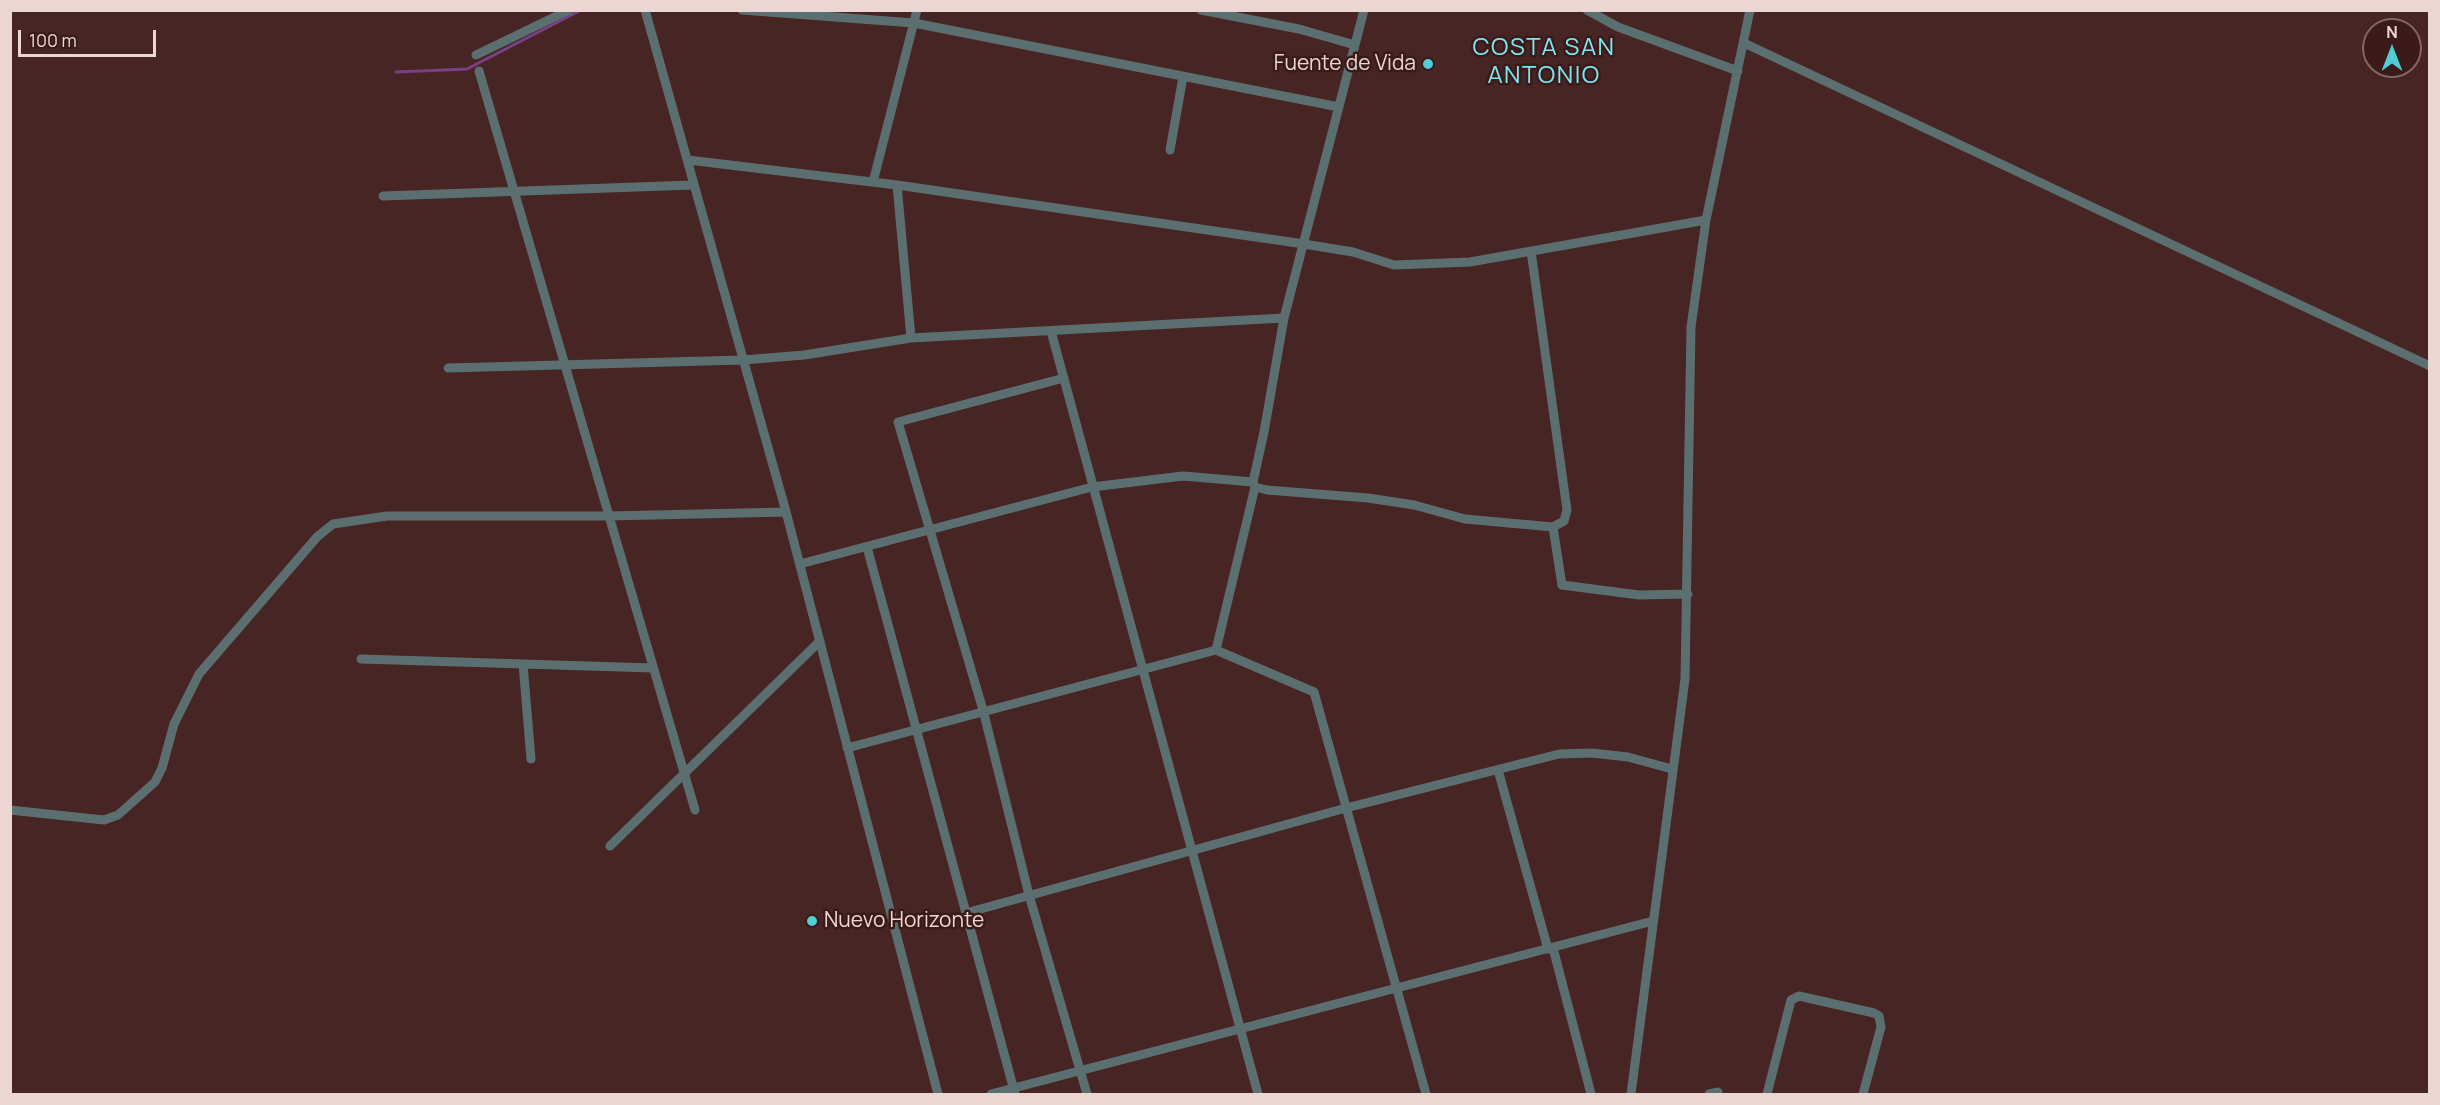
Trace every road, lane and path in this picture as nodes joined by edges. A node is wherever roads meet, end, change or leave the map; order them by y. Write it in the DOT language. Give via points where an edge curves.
graph roads {
  1 [pos="569,10"];
  2 [pos="645,10"];
  3 [pos="742,10"];
  4 [pos="917,10"];
  5 [pos="1201,10"];
  6 [pos="1364,10"];
  7 [pos="1587,10"];
  8 [pos="1750,10"];
  9 [pos="914,23"];
  10 [pos="1744,43"];
  11 [pos="1355,45"];
  12 [pos="476,55"];
  13 [pos="479,71"];
  14 [pos="1738,71"];
  15 [pos="1183,77"];
  16 [pos="1339,107"];
  17 [pos="1170,150"];
  18 [pos="688,160"];
  19 [pos="873,182"];
  20 [pos="897,184"];
  21 [pos="693,185"];
  22 [pos="514,192"];
  23 [pos="383,196"];
  24 [pos="1706,220"];
  25 [pos="1304,244"];
  26 [pos="1531,251"];
  27 [pos="1284,318"];
  28 [pos="1051,331"];
  29 [pos="911,338"];
  30 [pos="743,360"];
  31 [pos="564,364"];
  32 [pos="2430,366"];
  33 [pos="448,368"];
  34 [pos="1064,378"];
  35 [pos="1254,484"];
  36 [pos="1092,488"];
  37 [pos="786,512"];
  38 [pos="609,516"];
  39 [pos="1553,527"];
  40 [pos="931,530"];
  41 [pos="867,546"];
  42 [pos="800,564"];
  43 [pos="1688,594"];
  44 [pos="820,641"];
  45 [pos="1216,650"];
  46 [pos="361,659"];
  47 [pos="523,664"];
  48 [pos="653,668"];
  49 [pos="1142,670"];
  50 [pos="983,711"];
  51 [pos="916,729"];
  52 [pos="847,748"];
  53 [pos="531,759"];
  54 [pos="1672,769"];
  55 [pos="1498,770"];
  56 [pos="684,772"];
  57 [pos="1346,808"];
  58 [pos="10,810"];
  59 [pos="695,810"];
  60 [pos="610,846"];
  61 [pos="1191,850"];
  62 [pos="1029,895"];
  63 [pos="966,913"];
  64 [pos="1653,921"];
  65 [pos="1550,948"];
  66 [pos="1397,989"];
  67 [pos="1240,1031"];
  68 [pos="1082,1072"];
  69 [pos="1014,1092"];
  70 [pos="938,1095"];
  71 [pos="991,1095"];
  72 [pos="1087,1095"];
  73 [pos="1258,1095"];
  74 [pos="1426,1095"];
  75 [pos="1592,1095"];
  76 [pos="1631,1095"];
  77 [pos="1767,1095"];
  78 [pos="1863,1095"];
  1 -- 12 [label="street"];
  2 -- 18 [label="street"];
  3 -- 9 [label="street"];
  4 -- 9 [label="street"];
  5 -- 11 [label="street" via="1299,29"];
  6 -- 11 [label="street"];
  7 -- 14 [label="street" via="1618,27"];
  8 -- 10 [label="street"];
  9 -- 15 [label="street"];
  9 -- 19 [label="street"];
  10 -- 14 [label="street"];
  10 -- 32 [label="street"];
  11 -- 16 [label="street"];
  13 -- 22 [label="street"];
  14 -- 24 [label="street"];
  15 -- 16 [label="street"];
  15 -- 17 [label="street"];
  16 -- 25 [label="street"];
  18 -- 19 [label="street"];
  18 -- 21 [label="street"];
  19 -- 20 [label="street"];
  20 -- 25 [label="street"];
  20 -- 29 [label="street"];
  21 -- 22 [label="street"];
  21 -- 30 [label="street"];
  22 -- 23 [label="street"];
  22 -- 31 [label="street"];
  24 -- 26 [label="street"];
  24 -- 43 [label="street" via="1691,327"];
  25 -- 26 [label="street" via="1410,266 1470,262"];
  25 -- 27 [label="street"];
  26 -- 39 [label="street" via="1567,510 1564,521"];
  27 -- 28 [label="street"];
  27 -- 35 [label="street"];
  28 -- 29 [label="street"];
  28 -- 34 [label="street"];
  29 -- 30 [label="street"];
  30 -- 31 [label="street"];
  30 -- 37 [label="street"];
  31 -- 33 [label="street"];
  31 -- 38 [label="street"];
  34 -- 36 [label="street"];
  34 -- 40 [label="street" via="898,422"];
  35 -- 36 [label="street" via="1183,476"];
  35 -- 39 [label="street" via="1414,505 1465,519"];
  35 -- 45 [label="street"];
  36 -- 40 [label="street"];
  36 -- 49 [label="street"];
  37 -- 38 [label="street"];
  37 -- 42 [label="street"];
  38 -- 48 [label="street"];
  38 -- 58 [label="street" via="387,516 333,524 317,537 199,674 174,724 156,782 118,815 104,820"];
  39 -- 43 [label="street" via="1562,585 1639,595"];
  40 -- 41 [label="street"];
  40 -- 50 [label="street"];
  41 -- 42 [label="street"];
  41 -- 51 [label="street"];
  42 -- 44 [label="street"];
  43 -- 54 [label="street" via="1685,679"];
  44 -- 52 [label="street"];
  44 -- 56 [label="street"];
  45 -- 49 [label="street"];
  45 -- 57 [label="street" via="1314,692"];
  46 -- 47 [label="street"];
  47 -- 48 [label="street"];
  47 -- 53 [label="street"];
  48 -- 56 [label="street"];
  49 -- 50 [label="street"];
  49 -- 61 [label="street"];
  50 -- 51 [label="street"];
  50 -- 62 [label="street"];
  51 -- 52 [label="street"];
  51 -- 63 [label="street"];
  52 -- 70 [label="street"];
  54 -- 55 [label="street" via="1628,757 1592,753 1559,754"];
  54 -- 64 [label="street"];
  55 -- 57 [label="street"];
  55 -- 65 [label="street"];
  56 -- 59 [label="street"];
  56 -- 60 [label="street"];
  57 -- 61 [label="street"];
  57 -- 66 [label="street"];
  61 -- 62 [label="street"];
  61 -- 67 [label="street"];
  62 -- 63 [label="street"];
  62 -- 68 [label="street"];
  63 -- 69 [label="street"];
  64 -- 65 [label="street"];
  64 -- 76 [label="street"];
  65 -- 66 [label="street"];
  65 -- 75 [label="street"];
  66 -- 67 [label="street"];
  66 -- 74 [label="street"];
  67 -- 68 [label="street"];
  67 -- 73 [label="street"];
  68 -- 69 [label="street"];
  68 -- 72 [label="street"];
  69 -- 71 [label="street"];
  77 -- 78 [label="street" via="1791,1000 1799,996 1879,1016 1881,1027"];
}
